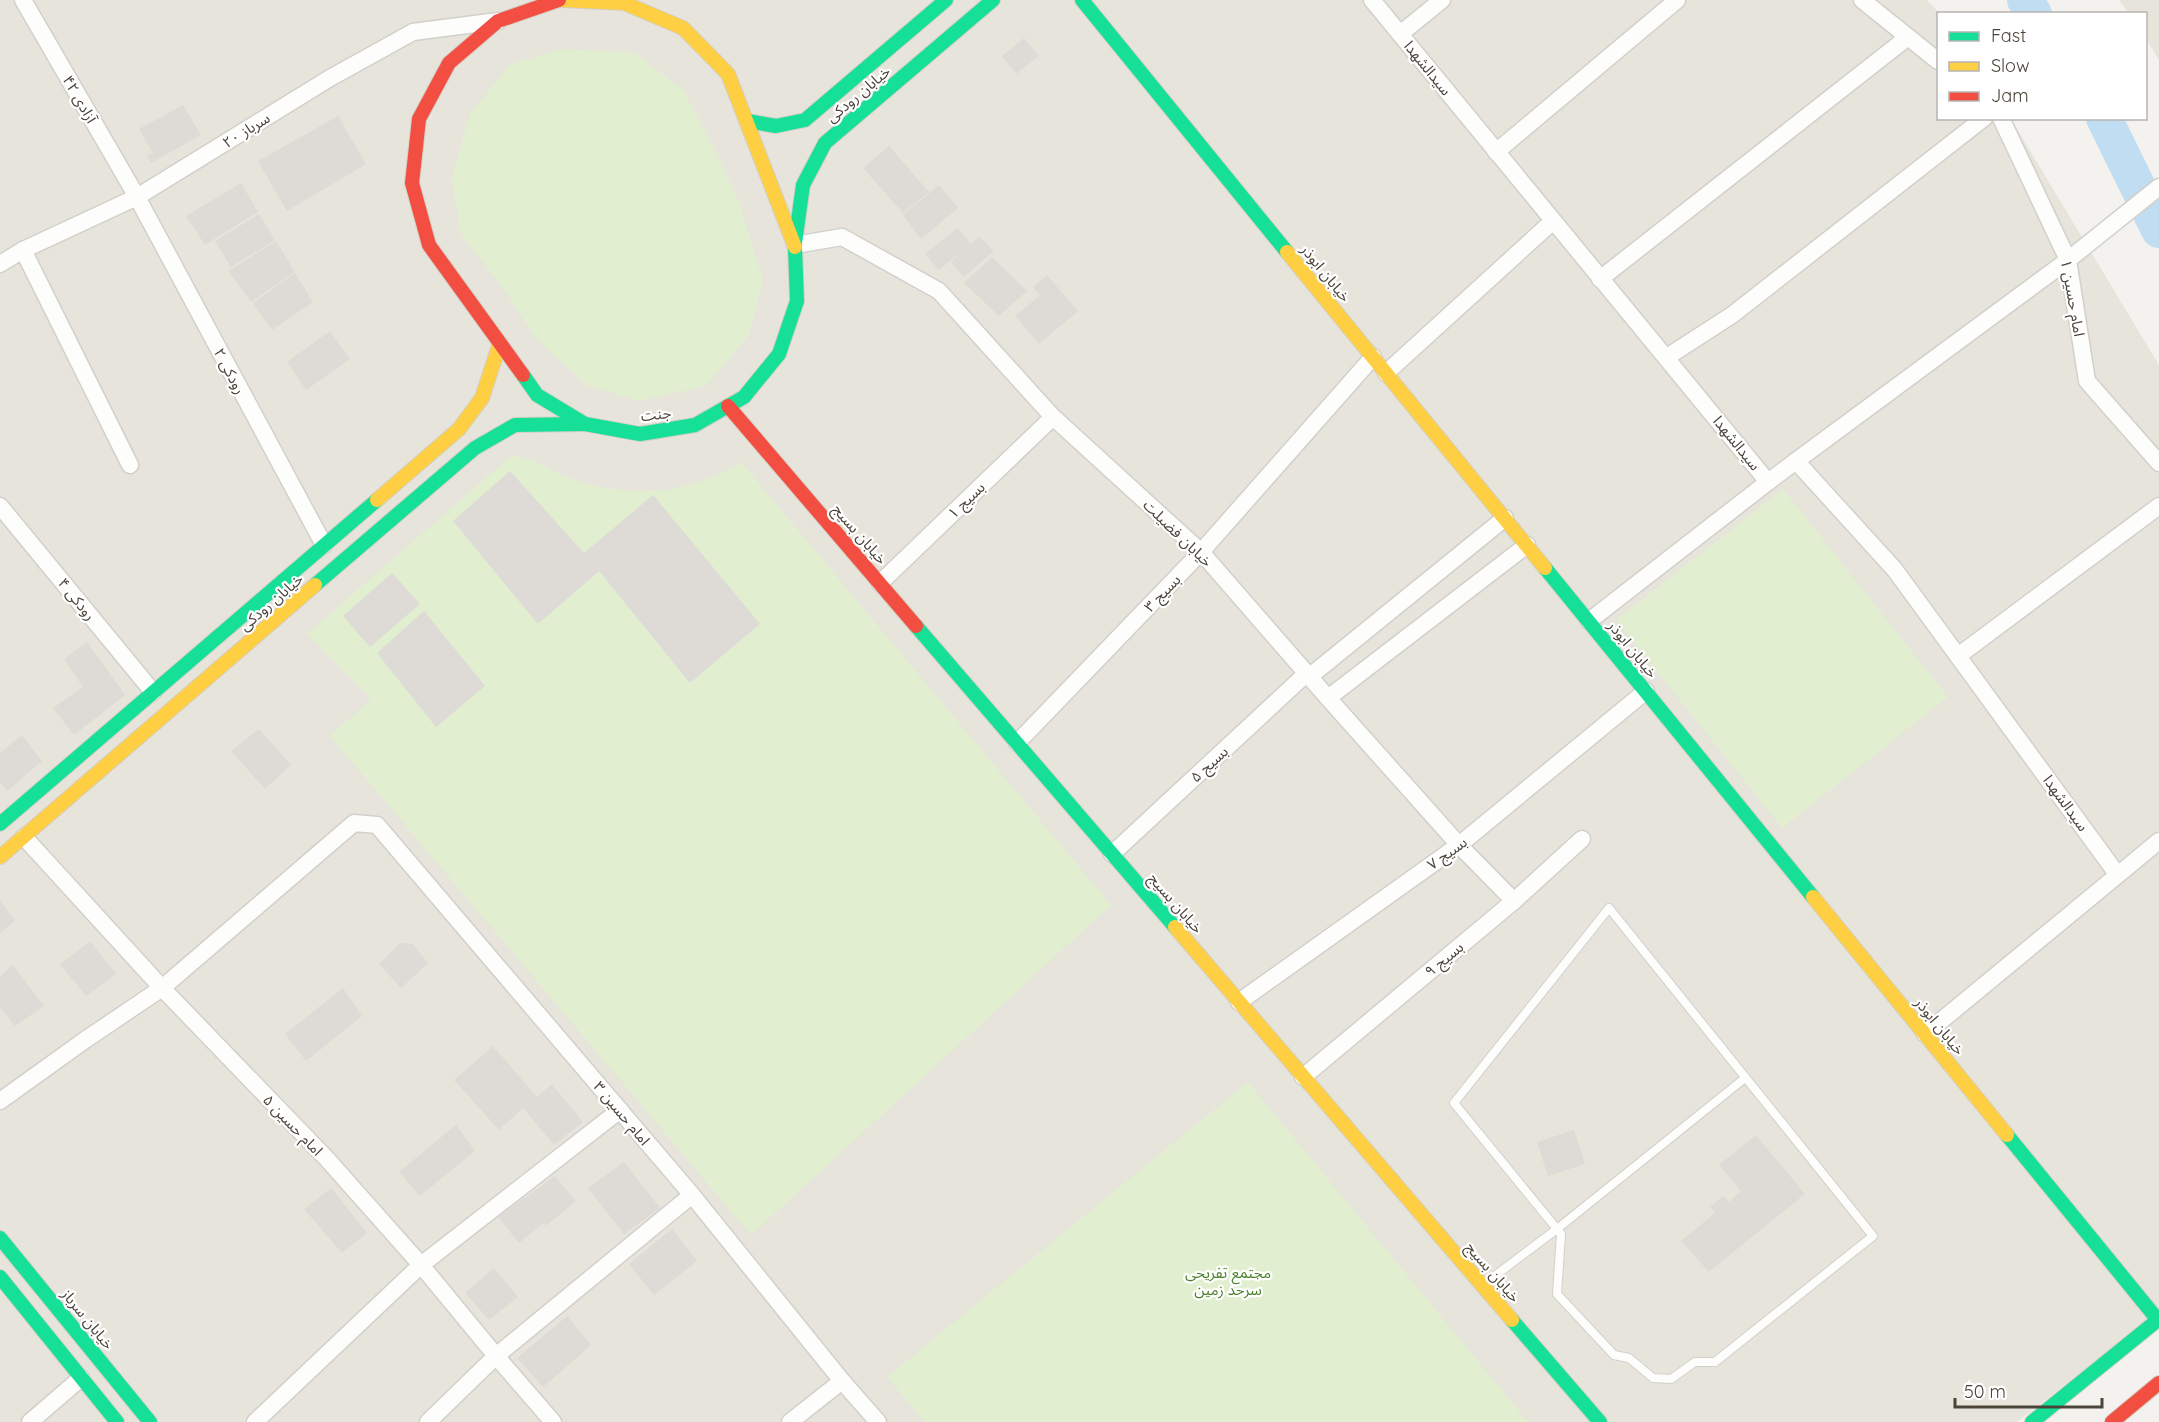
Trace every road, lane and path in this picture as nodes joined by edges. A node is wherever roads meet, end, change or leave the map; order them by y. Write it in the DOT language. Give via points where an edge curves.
graph roads {
  1 [pos="23,0"];
  2 [pos="561,0"];
  3 [pos="946,0"];
  4 [pos="993,0"];
  5 [pos="1082,0"];
  6 [pos="1372,0"];
  7 [pos="1442,0"];
  8 [pos="1677,0"];
  9 [pos="1862,0"];
  10 [pos="503,16"];
  11 [pos="1400,34"];
  12 [pos="1908,37"];
  13 [pos="1937,61"];
  14 [pos="1981,120"];
  15 [pos="2002,120"];
  16 [pos="747,121"];
  17 [pos="1496,152"];
  18 [pos="2159,187"];
  19 [pos="137,197"];
  20 [pos="1553,221"];
  21 [pos="795,245"];
  22 [pos="23,250"];
  23 [pos="2068,260"];
  24 [pos="0,264"];
  25 [pos="1600,279"];
  26 [pos="500,343"];
  27 [pos="1373,357"];
  28 [pos="1667,357"];
  29 [pos="1386,373"];
  30 [pos="728,406"];
  31 [pos="1053,417"];
  32 [pos="585,424"];
  33 [pos="1796,461"];
  34 [pos="2159,463"];
  35 [pos="130,465"];
  36 [pos="1768,482"];
  37 [pos="0,506"];
  38 [pos="2159,506"];
  39 [pos="1505,518"];
  40 [pos="324,545"];
  41 [pos="1527,546"];
  42 [pos="1201,552"];
  43 [pos="880,583"];
  44 [pos="1589,621"];
  45 [pos="1958,656"];
  46 [pos="1307,675"];
  47 [pos="1646,691"];
  48 [pos="153,692"];
  49 [pos="1328,698"];
  50 [pos="1017,743"];
  51 [pos="0,824"];
  52 [pos="24,837"];
  53 [pos="1582,839"];
  54 [pos="2159,841"];
  55 [pos="1460,845"];
  56 [pos="1112,854"];
  57 [pos="0,857"];
  58 [pos="2117,874"];
  59 [pos="1514,901"];
  60 [pos="162,988"];
  61 [pos="1239,1002"];
  62 [pos="1925,1034"];
  63 [pos="1303,1077"];
  64 [pos="1745,1078"];
  65 [pos="0,1101"];
  66 [pos="620,1110"];
  67 [pos="692,1195"];
  68 [pos="1557,1229"];
  69 [pos="0,1238"];
  70 [pos="421,1265"];
  71 [pos="0,1277"];
  72 [pos="1482,1285"];
  73 [pos="2158,1319"];
  74 [pos="496,1356"];
  75 [pos="100,1361"];
  76 [pos="81,1378"];
  77 [pos="843,1381"];
  78 [pos="2159,1383"];
  79 [pos="30,1422"];
  80 [pos="117,1422"];
  81 [pos="150,1422"];
  82 [pos="255,1422"];
  83 [pos="428,1422"];
  84 [pos="553,1422"];
  85 [pos="790,1422"];
  86 [pos="878,1422"];
  87 [pos="1600,1422"];
  88 [pos="2032,1422"];
  89 [pos="2112,1422"];
  1 -- 19 [label="street, آزادی ۴۲"];
  2 -- 10 [label="main road, جنت"];
  2 -- 16 [label="main road, جنت" via="624,3 683,28 728,74"];
  3 -- 16 [label="main road, خیابان رودکی" via="805,120 776,126"];
  4 -- 21 [label="main road, خیابان رودکی" via="825,143 803,185"];
  5 -- 27 [label="main road, خیابان ابوذر"];
  6 -- 11 [label="street, سیدالشهدا"];
  7 -- 11 [label="street"];
  8 -- 17 [label="street"];
  9 -- 12 [label="street"];
  10 -- 19 [label="street, سرباز ۲۰" via="413,32 330,78"];
  10 -- 26 [label="main road, جنت" via="449,63 419,119 412,183 429,245"];
  11 -- 17 [label="street, سیدالشهدا"];
  12 -- 13 [label="street"];
  12 -- 25 [label="street"];
  14 -- 28 [label="street" via="1732,315"];
  15 -- 23 [label="street, امام حسین ۱"];
  16 -- 21 [label="main road, جنت"];
  17 -- 20 [label="street, سیدالشهدا"];
  18 -- 23 [label="street"];
  19 -- 22 [label="street, سرباز ۲۰"];
  19 -- 40 [label="street, رودکی ۲"];
  20 -- 25 [label="street, سیدالشهدا"];
  20 -- 29 [label="street"];
  21 -- 30 [label="main road, جنت" via="797,301 779,354 744,397"];
  21 -- 31 [label="street, خیابان فضیلت" via="842,237 939,291"];
  22 -- 24 [label="street, سرباز ۲۰"];
  22 -- 35 [label="street"];
  23 -- 33 [label="street"];
  23 -- 34 [label="street, امام حسین ۱" via="2087,381"];
  25 -- 28 [label="street, سیدالشهدا"];
  26 -- 32 [label="main road, جنت" via="537,395"];
  26 -- 40 [label="main road, خیابان رودکی" via="482,398 459,429"];
  27 -- 29 [label="main road, خیابان ابوذر"];
  27 -- 42 [label="street, بسیج ۳"];
  28 -- 36 [label="street, سیدالشهدا"];
  29 -- 39 [label="main road, خیابان ابوذر"];
  30 -- 32 [label="main road, جنت" via="695,425 640,435"];
  30 -- 43 [label="main road, خیابان بسیج"];
  31 -- 42 [label="street, خیابان فضیلت"];
  31 -- 43 [label="street, بسیج ۱"];
  32 -- 52 [label="main road, خیابان رودکی" via="515,425 475,448"];
  33 -- 36 [label="street, سیدالشهدا"];
  33 -- 45 [label="street, سیدالشهدا" via="1895,570"];
  36 -- 44 [label="street"];
  37 -- 48 [label="street, رودکی ۴"];
  38 -- 45 [label="street"];
  39 -- 41 [label="main road, خیابان ابوذر"];
  39 -- 46 [label="street, بسیج ۵"];
  40 -- 48 [label="main road, خیابان رودکی"];
  41 -- 44 [label="main road, خیابان ابوذر"];
  41 -- 49 [label="street"];
  42 -- 46 [label="street, خیابان فضیلت"];
  42 -- 50 [label="street, بسیج ۳"];
  43 -- 50 [label="main road, خیابان بسیج"];
  44 -- 47 [label="main road, خیابان ابوذر"];
  45 -- 58 [label="street, سیدالشهدا"];
  46 -- 49 [label="street, خیابان فضیلت"];
  46 -- 56 [label="street, بسیج ۵"];
  47 -- 55 [label="street, بسیج ۷"];
  47 -- 62 [label="main road, خیابان ابوذر"];
  48 -- 51 [label="main road, خیابان رودکی"];
  49 -- 55 [label="street, خیابان فضیلت"];
  50 -- 56 [label="main road, خیابان بسیج"];
  52 -- 57 [label="main road, خیابان رودکی"];
  52 -- 60 [label="street, امام حسین ۵"];
  53 -- 59 [label="street, بسیج ۹"];
  54 -- 58 [label="street"];
  55 -- 59 [label="street, خیابان فضیلت"];
  55 -- 61 [label="street, بسیج ۷"];
  56 -- 61 [label="main road, خیابان بسیج"];
  58 -- 62 [label="street"];
  59 -- 63 [label="street, بسیج ۹"];
  60 -- 65 [label="street"];
  60 -- 66 [label="street, امام حسین ۳" via="354,823 377,825"];
  60 -- 70 [label="street, امام حسین ۵" via="327,1159"];
  61 -- 63 [label="main road, خیابان بسیج"];
  62 -- 73 [label="main road, خیابان ابوذر"];
  63 -- 72 [label="main road, خیابان بسیج"];
  64 -- 68 [label="lane"];
  64 -- 68 [label="lane" via="1609,908 1454,1103"];
  64 -- 68 [label="lane" via="1873,1236 1715,1362 1695,1362 1671,1379 1653,1378 1629,1358 1614,1355 1557,1294 1561,1234"];
  66 -- 67 [label="street, امام حسین ۳"];
  66 -- 70 [label="street"];
  67 -- 74 [label="street"];
  67 -- 77 [label="street, امام حسین ۳"];
  68 -- 72 [label="lane"];
  69 -- 75 [label="main road, خیابان سرباز"];
  70 -- 74 [label="street, امام حسین ۵"];
  70 -- 82 [label="street"];
  71 -- 76 [label="main road"];
  72 -- 87 [label="main road, خیابان بسیج"];
  73 -- 88 [label="main road"];
  74 -- 83 [label="street"];
  74 -- 84 [label="street, امام حسین ۵"];
  75 -- 76 [label="main road"];
  75 -- 81 [label="main road, خیابان سرباز"];
  76 -- 79 [label="street"];
  76 -- 80 [label="main road"];
  77 -- 85 [label="street"];
  77 -- 86 [label="street, امام حسین ۳"];
  78 -- 89 [label="main road"];
}
